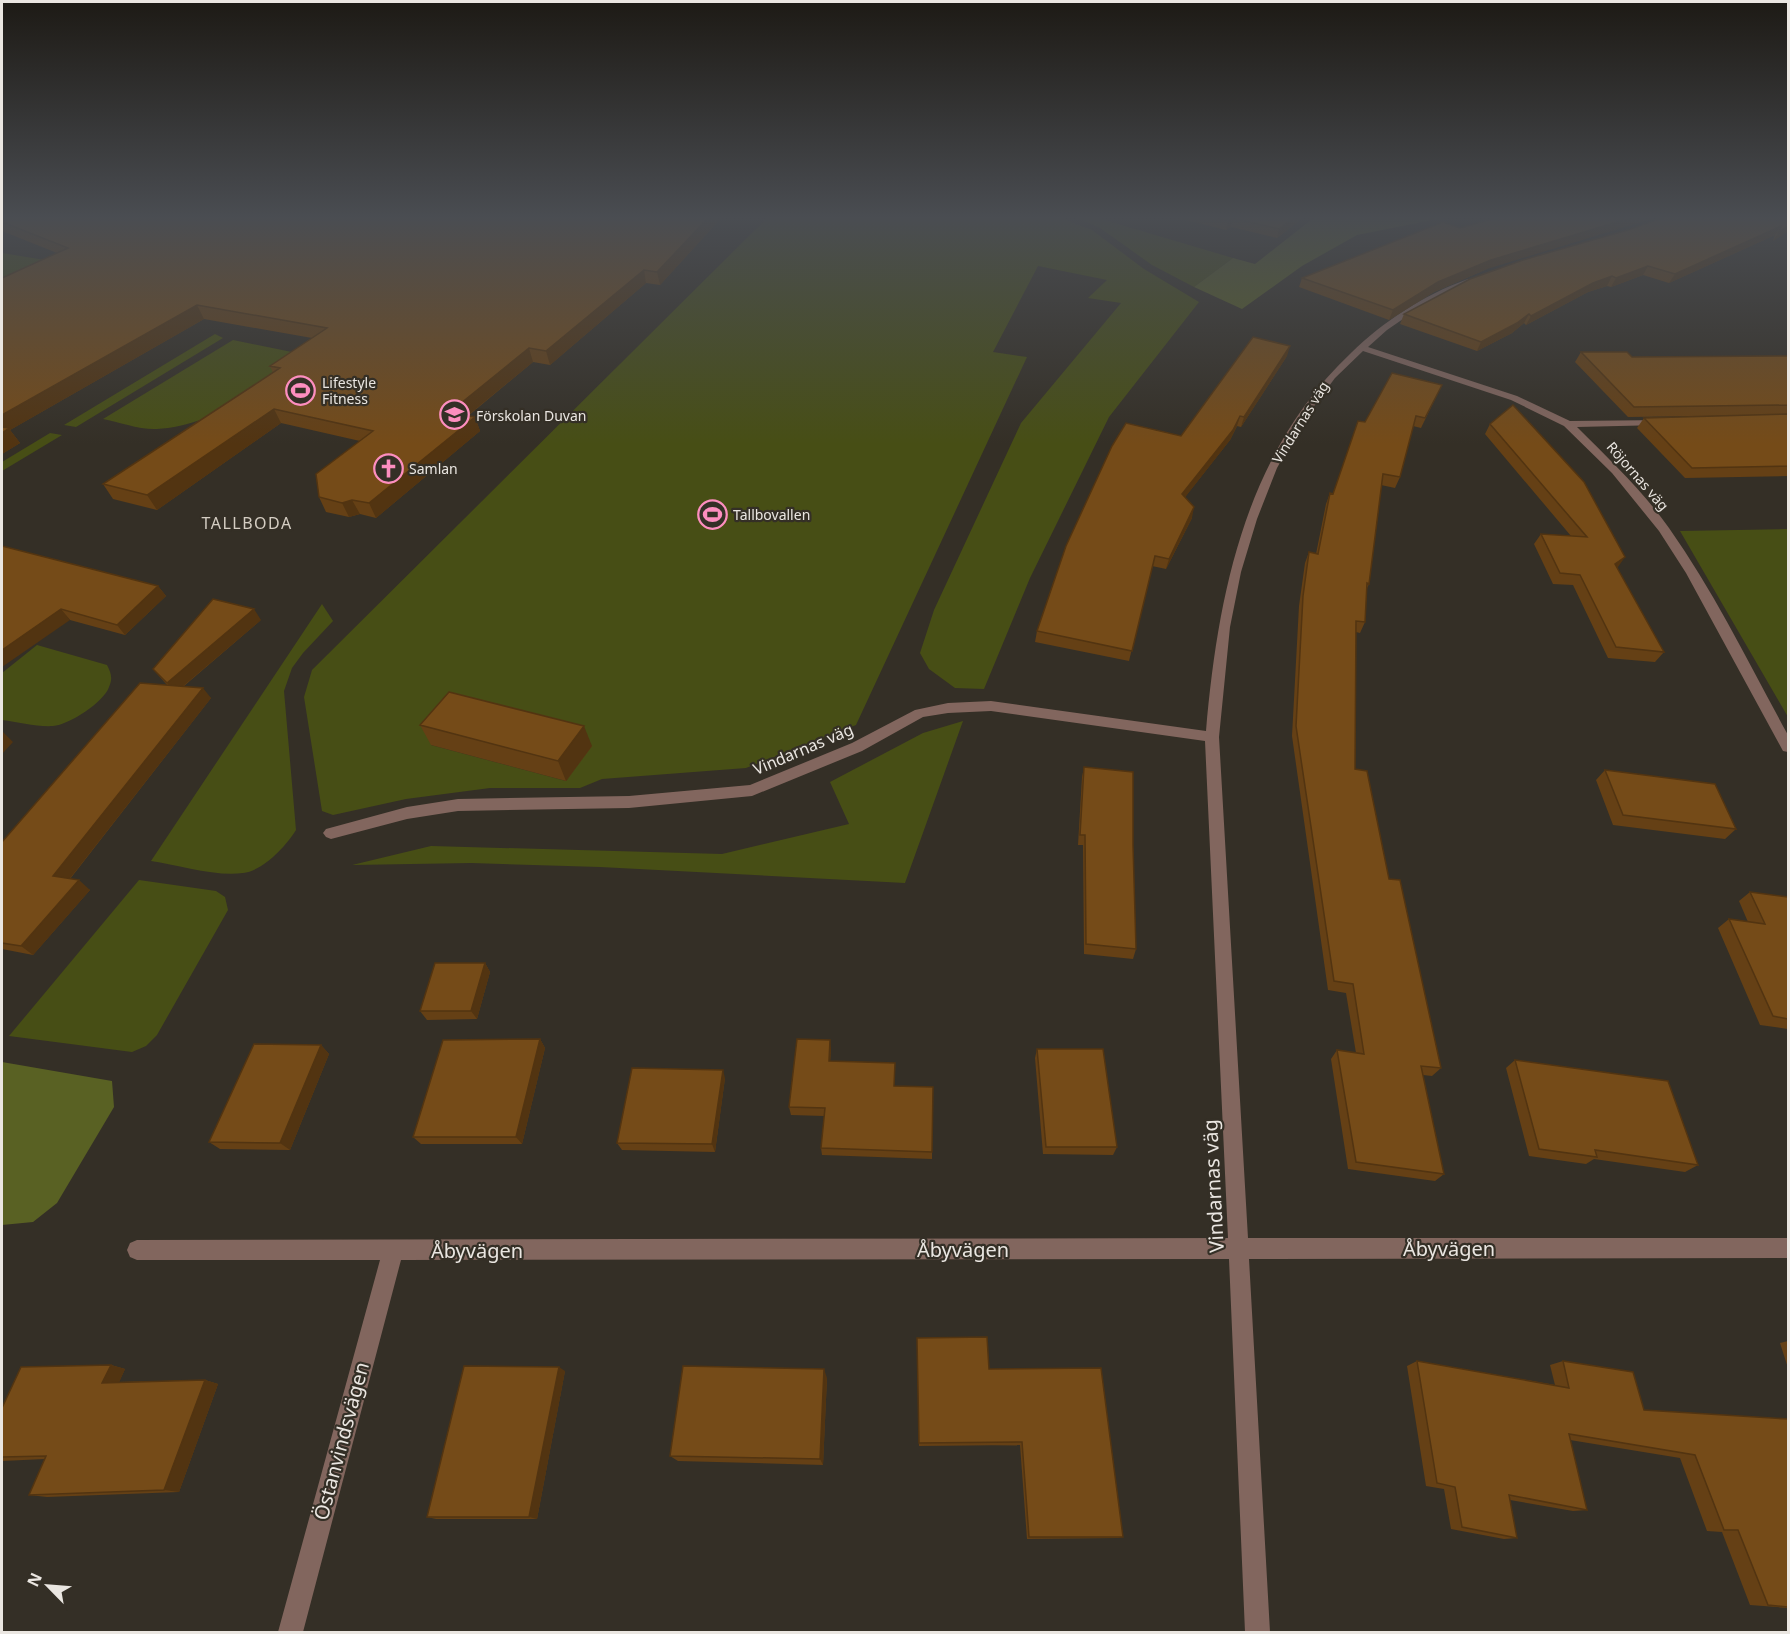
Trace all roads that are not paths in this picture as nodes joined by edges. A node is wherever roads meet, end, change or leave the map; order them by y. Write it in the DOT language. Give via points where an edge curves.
graph roads {
  1 [pos="1445,292"];
  2 [pos="1360,347"];
  3 [pos="1674,422"];
  4 [pos="1568,424"];
  5 [pos="1212,737"];
  6 [pos="1788,747"];
  7 [pos="331,833"];
  8 [pos="1238,1248"];
  9 [pos="1788,1248"];
  10 [pos="137,1250"];
  11 [pos="393,1250"];
  12 [pos="290,1632"];
  13 [pos="1258,1632"];
  1 -- 2 [label="street, Vindarnas väg" via="1408,311"];
  2 -- 4 [label="street, Röjornas väg" via="1514,398"];
  2 -- 5 [label="street, Vindarnas väg" via="1314,396 1256,502 1223,627 1215,675"];
  3 -- 4 [label="street"];
  4 -- 6 [label="street, Röjornas väg" via="1616,471 1664,529"];
  5 -- 7 [label="street, Vindarnas väg" via="991,706 948,708 920,713 857,747 752,790 629,802 458,806 407,813"];
  5 -- 8 [label="street, Vindarnas väg"];
  8 -- 9 [label="street, Åbyvägen"];
  8 -- 11 [label="street, Åbyvägen"];
  8 -- 13 [label="street, Vindarnas väg"];
  10 -- 11 [label="street, Åbyvägen"];
  11 -- 12 [label="street, Östanvindsvägen"];
}
